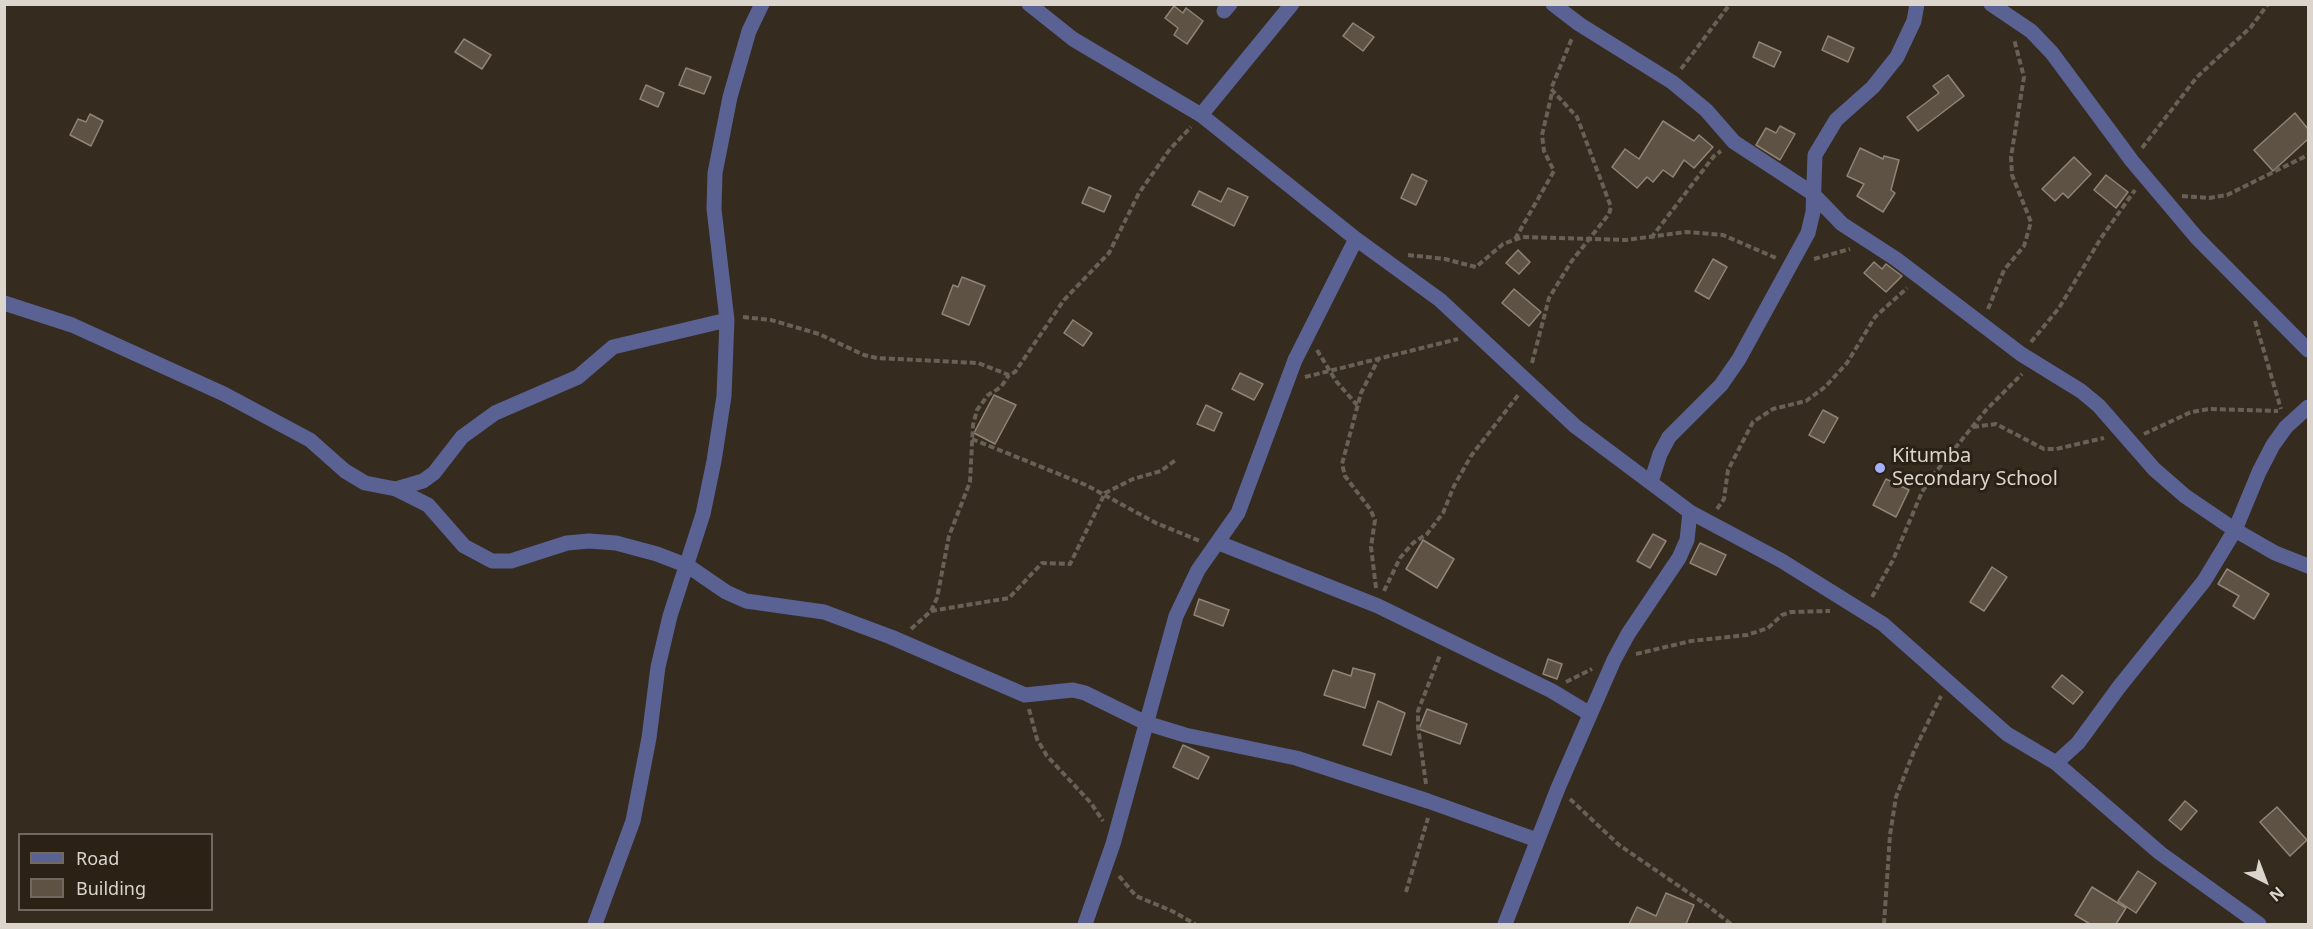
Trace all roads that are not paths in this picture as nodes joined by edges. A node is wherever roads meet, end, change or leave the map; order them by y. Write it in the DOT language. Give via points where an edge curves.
graph roads {
  1 [pos="762,4"];
  2 [pos="1029,4"];
  3 [pos="1292,4"];
  4 [pos="1553,4"];
  5 [pos="1917,4"];
  6 [pos="1991,4"];
  7 [pos="1202,115"];
  8 [pos="1812,193"];
  9 [pos="1356,239"];
  10 [pos="4,303"];
  11 [pos="727,320"];
  12 [pos="2308,350"];
  13 [pos="2308,407"];
  14 [pos="1651,482"];
  15 [pos="396,489"];
  16 [pos="1690,512"];
  17 [pos="2235,530"];
  18 [pos="1219,543"];
  19 [pos="688,566"];
  20 [pos="2308,566"];
  21 [pos="1590,714"];
  22 [pos="1146,723"];
  23 [pos="2078,743"];
  24 [pos="2056,764"];
  25 [pos="2069,774"];
  26 [pos="1537,840"];
  27 [pos="595,924"];
  28 [pos="1084,924"];
  29 [pos="1505,924"];
  30 [pos="2259,924"];
  1 -- 11 [label="street" via="749,31 729,97 715,173 714,208"];
  2 -- 7 [label="street" via="1091,50"];
  3 -- 7 [label="street"];
  4 -- 8 [label="street" via="1672,82 1706,110 1734,142"];
  5 -- 8 [label="street" via="1914,21 1897,57 1822,139 1815,155"];
  6 -- 12 [label="street" via="2031,31 2052,53 2160,194"];
  7 -- 9 [label="street"];
  8 -- 14 [label="street" via="1808,233 1739,359 1721,385 1669,437"];
  8 -- 17 [label="street" via="1842,224 2027,358 2081,391 2154,469"];
  9 -- 14 [label="street" via="1440,300 1575,426"];
  9 -- 18 [label="street" via="1286,381 1247,493"];
  10 -- 15 [label="street" via="72,325 163,364 310,440 365,483"];
  11 -- 15 [label="street" via="613,347 578,377 495,413 462,437 434,473 423,481"];
  11 -- 19 [label="street" via="722,407 703,514"];
  13 -- 17 [label="street" via="2286,427 2259,472"];
  14 -- 16 [label="street"];
  15 -- 19 [label="street" via="428,505 464,546 492,561 511,561 567,543 589,541 616,543"];
  16 -- 21 [label="street" via="1687,540 1679,558 1628,634"];
  16 -- 24 [label="street" via="1864,610 2007,734"];
  17 -- 20 [label="street"];
  17 -- 23 [label="street" via="2204,581"];
  18 -- 21 [label="street" via="1379,604"];
  18 -- 22 [label="street" via="1198,570 1176,616"];
  19 -- 22 [label="street" via="746,601 824,612 1025,695 1073,690"];
  19 -- 27 [label="street" via="670,616 658,667 633,821"];
  21 -- 26 [label="street"];
  22 -- 26 [label="street" via="1296,758"];
  22 -- 28 [label="street" via="1110,850"];
  23 -- 24 [label="street"];
  23 -- 25 [label="street"];
  24 -- 25 [label="street"];
  25 -- 30 [label="street" via="2160,853"];
  26 -- 29 [label="street"];
}
